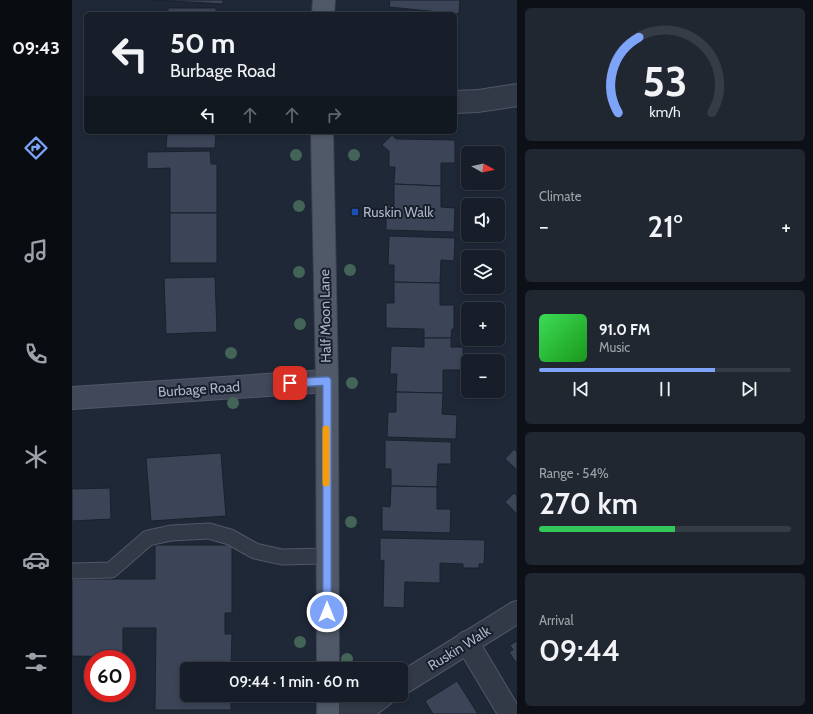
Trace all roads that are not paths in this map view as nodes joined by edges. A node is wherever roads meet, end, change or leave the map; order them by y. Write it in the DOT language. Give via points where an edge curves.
graph roads {
  1 [pos="324,0"];
  2 [pos="323,12"];
  3 [pos="517,96"];
  4 [pos="457,102"];
  5 [pos="322,134"];
  6 [pos="327,381"];
  7 [pos="72,398"];
  8 [pos="327,556"];
  9 [pos="72,571"];
  10 [pos="517,612"];
  11 [pos="467,642"];
  12 [pos="328,662"];
  13 [pos="408,680"];
  14 [pos="375,702"];
  15 [pos="328,706"];
  16 [pos="510,714"];
  1 -- 2 [label="main road"];
  3 -- 4 [label="street"];
  5 -- 6 [label="main road, Half Moon Lane"];
  6 -- 7 [label="street, Burbage Road"];
  6 -- 8 [label="main road, Half Moon Lane"];
  8 -- 9 [label="lane" via="282,558 255,551 230,537 210,531 171,532 148,538 111,570"];
  8 -- 12 [label="main road, Half Moon Lane"];
  10 -- 11 [label="street, Ruskin Walk"];
  11 -- 13 [label="street, Ruskin Walk"];
  11 -- 16 [label="street"];
  14 -- 15 [label="street" via="360,710"];
}
